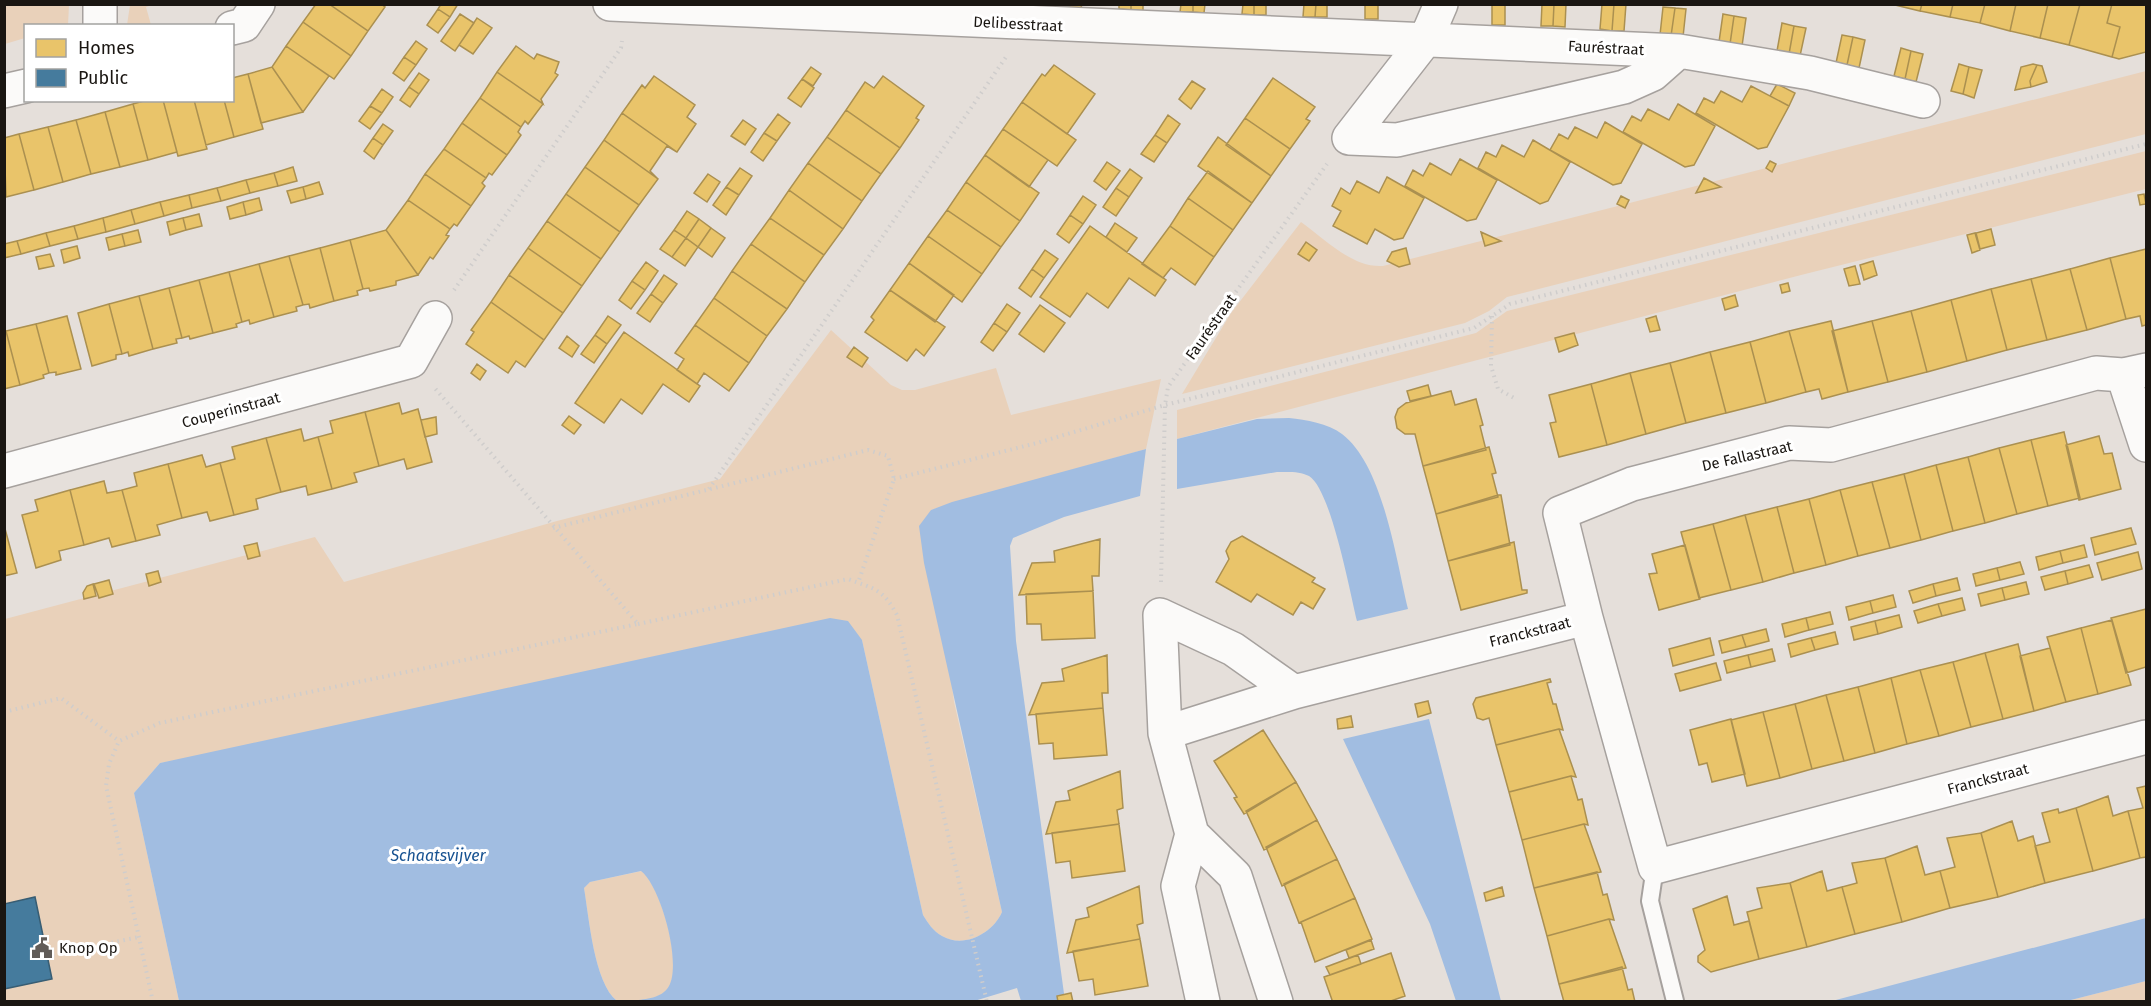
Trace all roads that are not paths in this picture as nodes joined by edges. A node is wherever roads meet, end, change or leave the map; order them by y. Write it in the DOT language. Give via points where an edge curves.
graph roads {
  1 [pos="100,4"];
  2 [pos="258,4"];
  3 [pos="610,4"];
  4 [pos="1441,4"];
  5 [pos="630,5"];
  6 [pos="100,24"];
  7 [pos="234,28"];
  8 [pos="1426,39"];
  9 [pos="1679,51"];
  10 [pos="24,86"];
  11 [pos="4,91"];
  12 [pos="1923,101"];
  13 [pos="435,318"];
  14 [pos="2135,373"];
  15 [pos="2146,445"];
  16 [pos="4,471"];
  17 [pos="1586,618"];
  18 [pos="1294,692"];
  19 [pos="1166,733"];
  20 [pos="2146,737"];
  21 [pos="1192,834"];
  22 [pos="1655,867"];
  23 [pos="1675,1001"];
  24 [pos="1203,1002"];
  25 [pos="1276,1002"];
  1 -- 6 [label="street"];
  2 -- 7 [label="street" via="244,25"];
  3 -- 5 [label="street, Delibesstraat"];
  4 -- 8 [label="street"];
  5 -- 8 [label="street, Delibesstraat"];
  8 -- 9 [label="street, Fauréstraat"];
  8 -- 9 [label="street, Fauréstraat" via="1349,138 1397,140 1624,87 1653,75"];
  9 -- 12 [label="street, Fauréstraat" via="1810,73"];
  10 -- 11 [label="street"];
  13 -- 16 [label="street, Couperinstraat" via="411,361"];
  14 -- 15 [label="street"];
  14 -- 17 [label="street, De Fallastraat" via="2096,374 1831,445 1790,443 1632,484 1560,513"];
  17 -- 18 [label="street, Franckstraat"];
  17 -- 22 [label="street, Franckstraat"];
  18 -- 19 [label="street, Franckstraat"];
  18 -- 19 [label="street" via="1233,649 1160,615"];
  19 -- 21 [label="street"];
  20 -- 22 [label="street, Franckstraat"];
  21 -- 24 [label="street" via="1178,886"];
  21 -- 25 [label="street" via="1235,876"];
  22 -- 23 [label="lane, Franckstraat" via="1650,902"];
}
